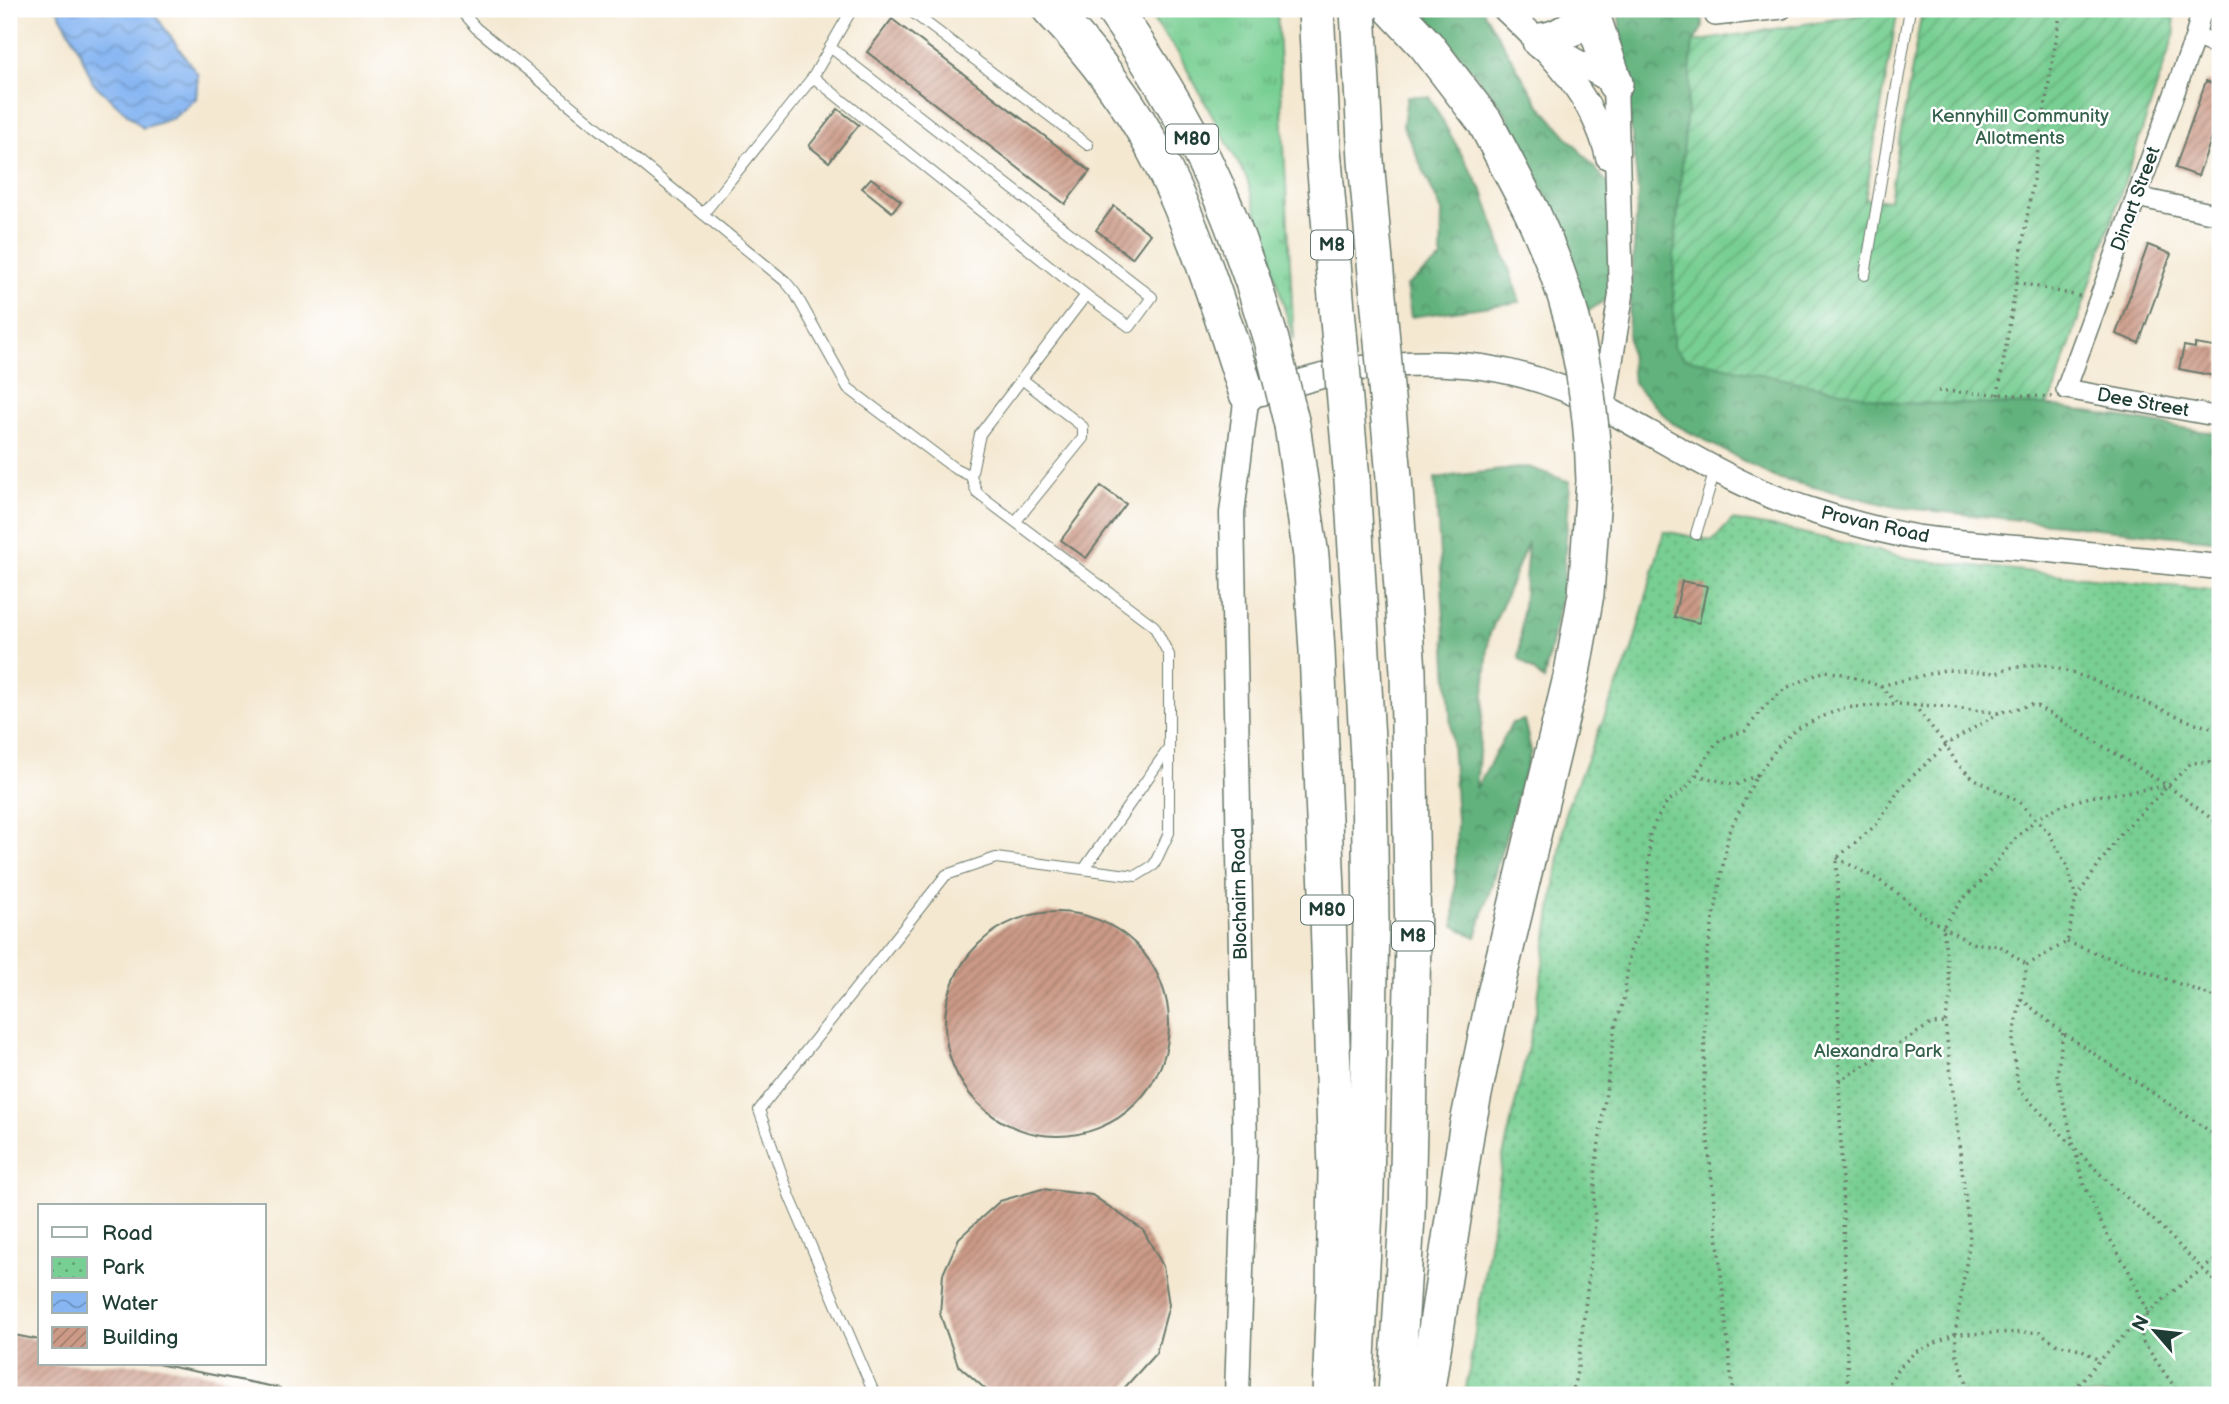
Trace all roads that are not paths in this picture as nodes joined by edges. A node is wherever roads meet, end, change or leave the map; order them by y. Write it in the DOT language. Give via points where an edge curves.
graph roads {
  1 [pos="459,9"];
  2 [pos="852,9"];
  3 [pos="908,9"];
  4 [pos="1050,9"];
  5 [pos="1113,9"];
  6 [pos="1316,9"];
  7 [pos="1358,9"];
  8 [pos="1392,9"];
  9 [pos="1504,9"];
  10 [pos="1782,9"];
  11 [pos="1910,9"];
  12 [pos="2203,9"];
  13 [pos="1591,10"];
  14 [pos="1715,12"];
  15 [pos="2195,37"];
  16 [pos="1540,41"];
  17 [pos="2220,45"];
  18 [pos="830,47"];
  19 [pos="813,77"];
  20 [pos="1615,83"];
  21 [pos="1088,145"];
  22 [pos="2137,197"];
  23 [pos="1618,202"];
  24 [pos="704,214"];
  25 [pos="2220,215"];
  26 [pos="1865,275"];
  27 [pos="1086,295"];
  28 [pos="1022,379"];
  29 [pos="2066,389"];
  30 [pos="1247,394"];
  31 [pos="1603,407"];
  32 [pos="2220,417"];
  33 [pos="1715,470"];
  34 [pos="971,476"];
  35 [pos="1016,521"];
  36 [pos="1696,534"];
  37 [pos="2220,567"];
  38 [pos="1169,748"];
  39 [pos="1084,869"];
  40 [pos="875,1395"];
  41 [pos="1237,1395"];
  42 [pos="1329,1395"];
  43 [pos="1355,1395"];
  44 [pos="1396,1395"];
  45 [pos="1426,1395"];
  1 -- 24 [label="lane" via="476,28"];
  2 -- 18 [label="lane"];
  3 -- 21 [label="lane"];
  4 -- 30 [label="highway" via="1125,102 1157,154 1207,270"];
  5 -- 42 [label="highway, M80, bridge" via="1166,89 1226,209 1252,279 1292,425 1311,556 1325,859 1336,1170"];
  6 -- 43 [label="highway, M8, bridge" via="1323,149 1358,558 1369,774 1366,1192"];
  7 -- 44 [label="highway, M8, bridge" via="1408,671 1413,940 1407,1203"];
  8 -- 45 [label="highway, bridge" via="1485,122 1532,212 1557,272 1579,346 1594,481 1586,594 1573,673 1467,1128"];
  9 -- 16 [label="street"];
  10 -- 14 [label="street"];
  11 -- 26 [label="lane"];
  12 -- 15 [label="street, Dinart Street"];
  13 -- 16 [label="highway" via="1563,36"];
  13 -- 20 [label="highway"];
  15 -- 17 [label="street"];
  15 -- 22 [label="street, Dinart Street"];
  16 -- 20 [label="street"];
  16 -- 23 [label="street" via="1603,133"];
  18 -- 19 [label="lane"];
  18 -- 27 [label="lane" via="1152,297 1130,327"];
  19 -- 24 [label="lane"];
  19 -- 27 [label="lane"];
  20 -- 23 [label="street"];
  22 -- 25 [label="street"];
  22 -- 29 [label="street, Dinart Street"];
  23 -- 31 [label="street" via="1621,295"];
  24 -- 34 [label="lane" via="795,293 848,388"];
  27 -- 28 [label="lane"];
  28 -- 34 [label="lane" via="980,434"];
  28 -- 35 [label="lane" via="1083,427 1083,438"];
  29 -- 32 [label="street, Dee Street"];
  30 -- 31 [label="street, Provan Road" via="1352,369 1412,363 1481,365 1557,386"];
  30 -- 41 [label="street, Blochairn Road" via="1232,513 1245,1147"];
  31 -- 33 [label="street, Provan Road"];
  33 -- 36 [label="lane"];
  33 -- 37 [label="street, Provan Road" via="1810,510 1920,538"];
  34 -- 35 [label="lane" via="977,493"];
  35 -- 38 [label="lane" via="1154,626 1169,655"];
  38 -- 39 [label="lane"];
  38 -- 39 [label="lane" via="1169,832 1154,865 1136,876"];
  39 -- 40 [label="lane" via="996,858 946,875 759,1110 790,1197"];
}
